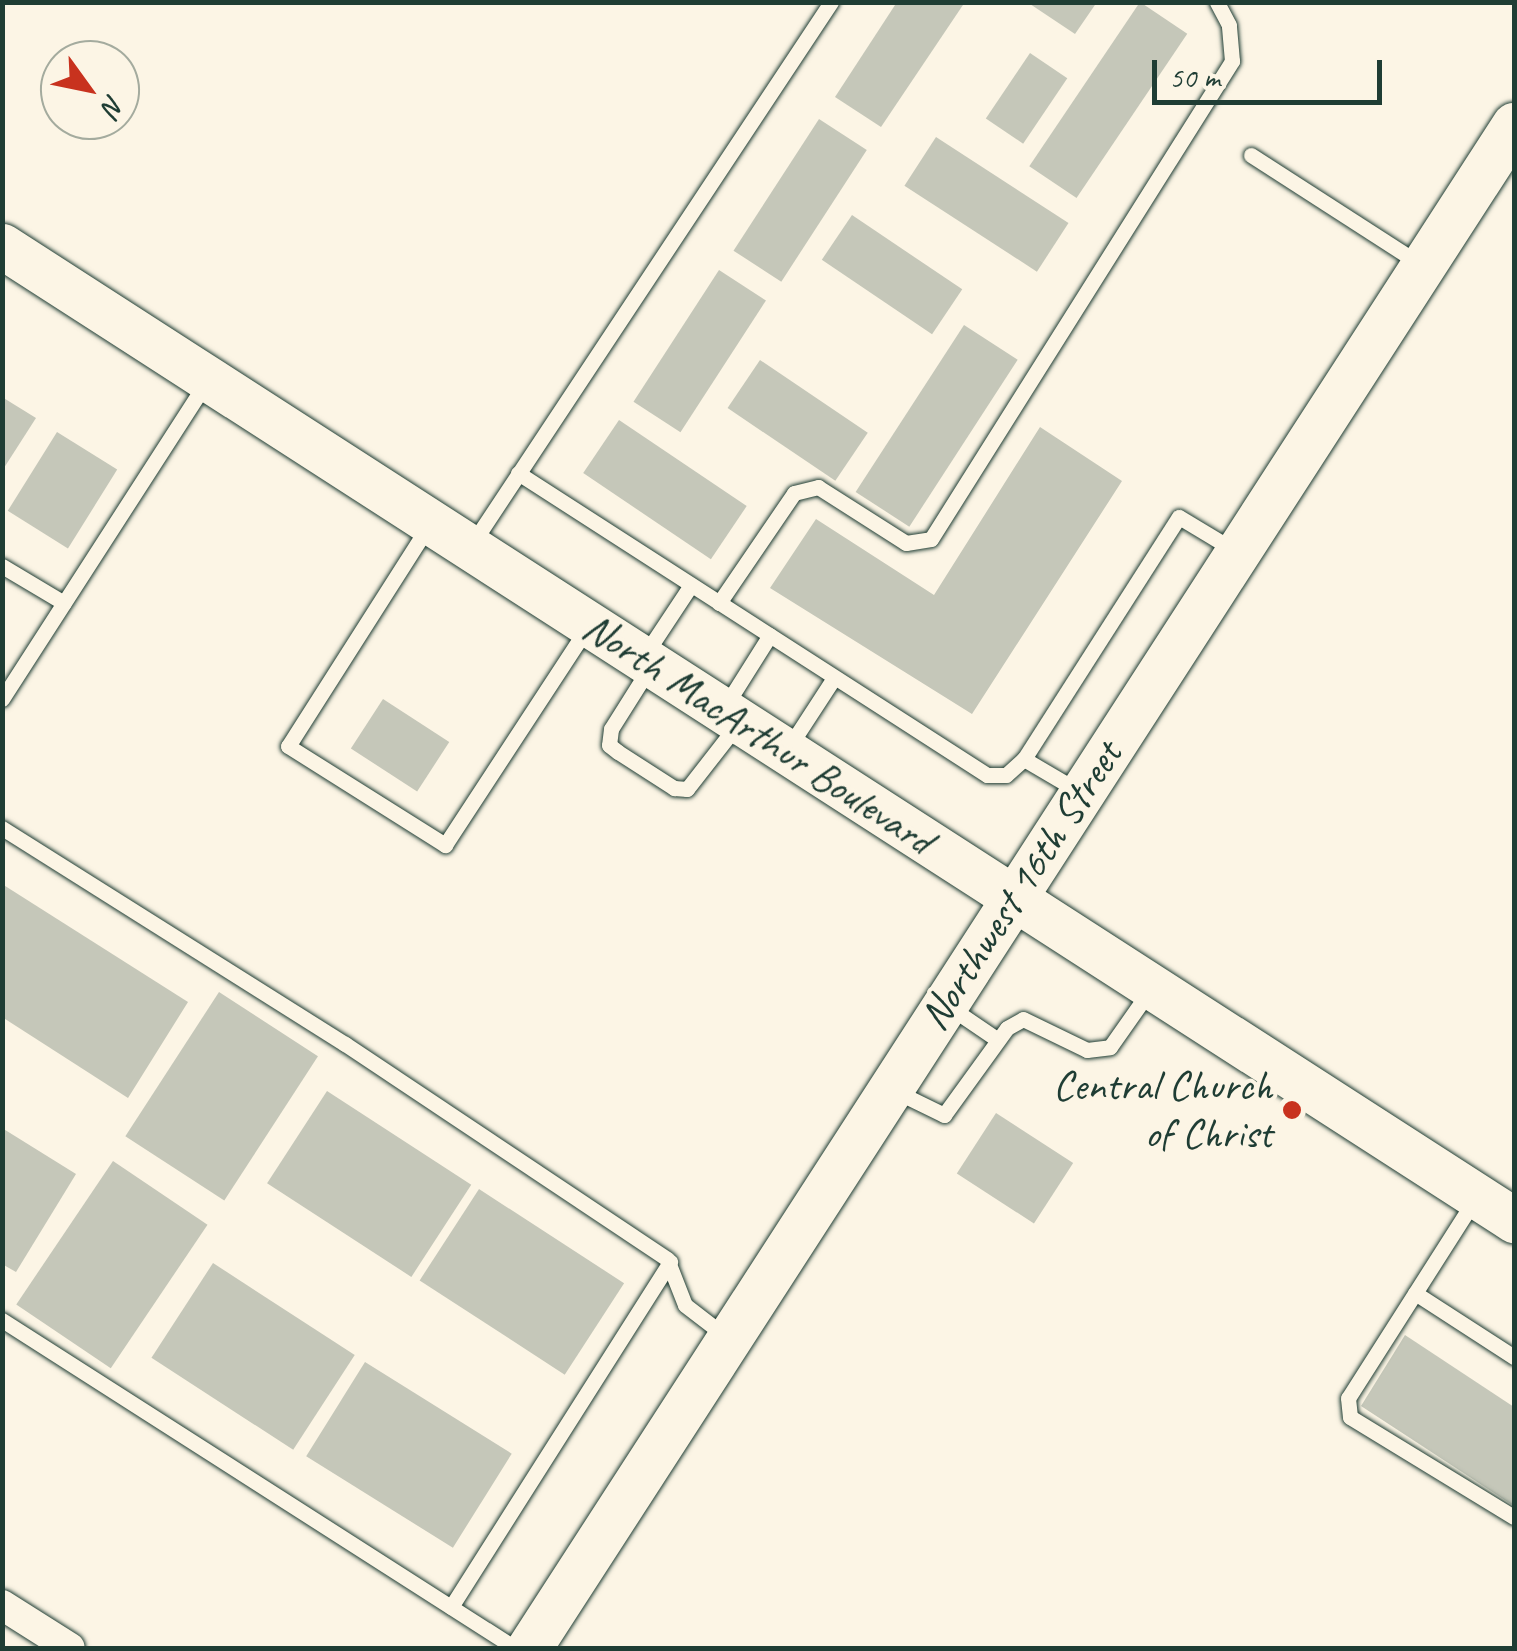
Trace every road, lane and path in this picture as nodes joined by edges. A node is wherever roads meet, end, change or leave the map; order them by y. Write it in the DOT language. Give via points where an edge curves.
graph roads {
  1 [pos="831,2"];
  2 [pos="1217,2"];
  3 [pos="1514,126"];
  4 [pos="1251,155"];
  5 [pos="2,246"];
  6 [pos="1423,266"];
  7 [pos="208,379"];
  8 [pos="518,472"];
  9 [pos="430,522"];
  10 [pos="469,547"];
  11 [pos="1238,552"];
  12 [pos="2,566"];
  13 [pos="691,584"];
  14 [pos="718,602"];
  15 [pos="64,603"];
  16 [pos="589,624"];
  17 [pos="770,636"];
  18 [pos="647,662"];
  19 [pos="834,678"];
  20 [pos="2,699"];
  21 [pos="731,716"];
  22 [pos="786,752"];
  23 [pos="1024,759"];
  24 [pos="1081,793"];
  25 [pos="2,828"];
  26 [pos="1012,898"];
  27 [pos="1152,987"];
  28 [pos="945,1004"];
  29 [pos="998,1040"];
  30 [pos="890,1089"];
  31 [pos="1477,1196"];
  32 [pos="1514,1220"];
  33 [pos="670,1262"];
  34 [pos="1415,1293"];
  35 [pos="2,1320"];
  36 [pos="729,1339"];
  37 [pos="1514,1357"];
  38 [pos="1514,1517"];
  39 [pos="2,1605"];
  40 [pos="451,1607"];
  41 [pos="70,1648"];
  42 [pos="515,1648"];
  43 [pos="529,1648"];
  1 -- 8 [label="lane"];
  2 -- 14 [label="lane" via="1229,25 1232,61 931,539 906,544 818,488 794,493"];
  3 -- 6 [label="street, Northwest 16th Street"];
  4 -- 6 [label="lane"];
  5 -- 7 [label="street, North MacArthur Boulevard"];
  6 -- 11 [label="street, Northwest 16th Street"];
  7 -- 9 [label="street, North MacArthur Boulevard"];
  7 -- 15 [label="lane"];
  8 -- 10 [label="lane"];
  8 -- 13 [label="lane"];
  9 -- 10 [label="street, North MacArthur Boulevard"];
  9 -- 16 [label="lane" via="288,746 445,845"];
  10 -- 16 [label="street, North MacArthur Boulevard"];
  11 -- 23 [label="lane" via="1179,517"];
  11 -- 24 [label="street, Northwest 16th Street"];
  12 -- 15 [label="lane"];
  13 -- 14 [label="lane"];
  13 -- 18 [label="lane"];
  14 -- 17 [label="lane"];
  15 -- 20 [label="lane"];
  16 -- 18 [label="street, North MacArthur Boulevard"];
  17 -- 19 [label="lane"];
  17 -- 21 [label="lane"];
  18 -- 21 [label="street, North MacArthur Boulevard"];
  18 -- 21 [label="lane" via="609,744 674,788 687,789 698,780"];
  19 -- 22 [label="lane"];
  19 -- 23 [label="lane" via="987,776 1006,774"];
  21 -- 22 [label="street, North MacArthur Boulevard"];
  22 -- 26 [label="street, North MacArthur Boulevard"];
  23 -- 24 [label="lane"];
  24 -- 26 [label="street, Northwest 16th Street"];
  25 -- 33 [label="lane" via="345,1044"];
  26 -- 27 [label="street, North MacArthur Boulevard"];
  26 -- 28 [label="street, Northwest 16th Street"];
  27 -- 29 [label="lane" via="1110,1048 1087,1050 1023,1019"];
  27 -- 31 [label="street, North MacArthur Boulevard"];
  28 -- 29 [label="lane"];
  28 -- 30 [label="street, Northwest 16th Street"];
  29 -- 30 [label="lane" via="944,1115"];
  30 -- 36 [label="street, Northwest 16th Street"];
  31 -- 32 [label="street, North MacArthur Boulevard"];
  31 -- 34 [label="lane"];
  33 -- 36 [label="lane" via="685,1305"];
  33 -- 40 [label="lane"];
  34 -- 37 [label="lane"];
  34 -- 38 [label="lane" via="1348,1398 1350,1418"];
  35 -- 40 [label="lane"];
  36 -- 43 [label="street, Northwest 16th Street"];
  39 -- 41 [label="street"];
  40 -- 42 [label="lane"];
}
